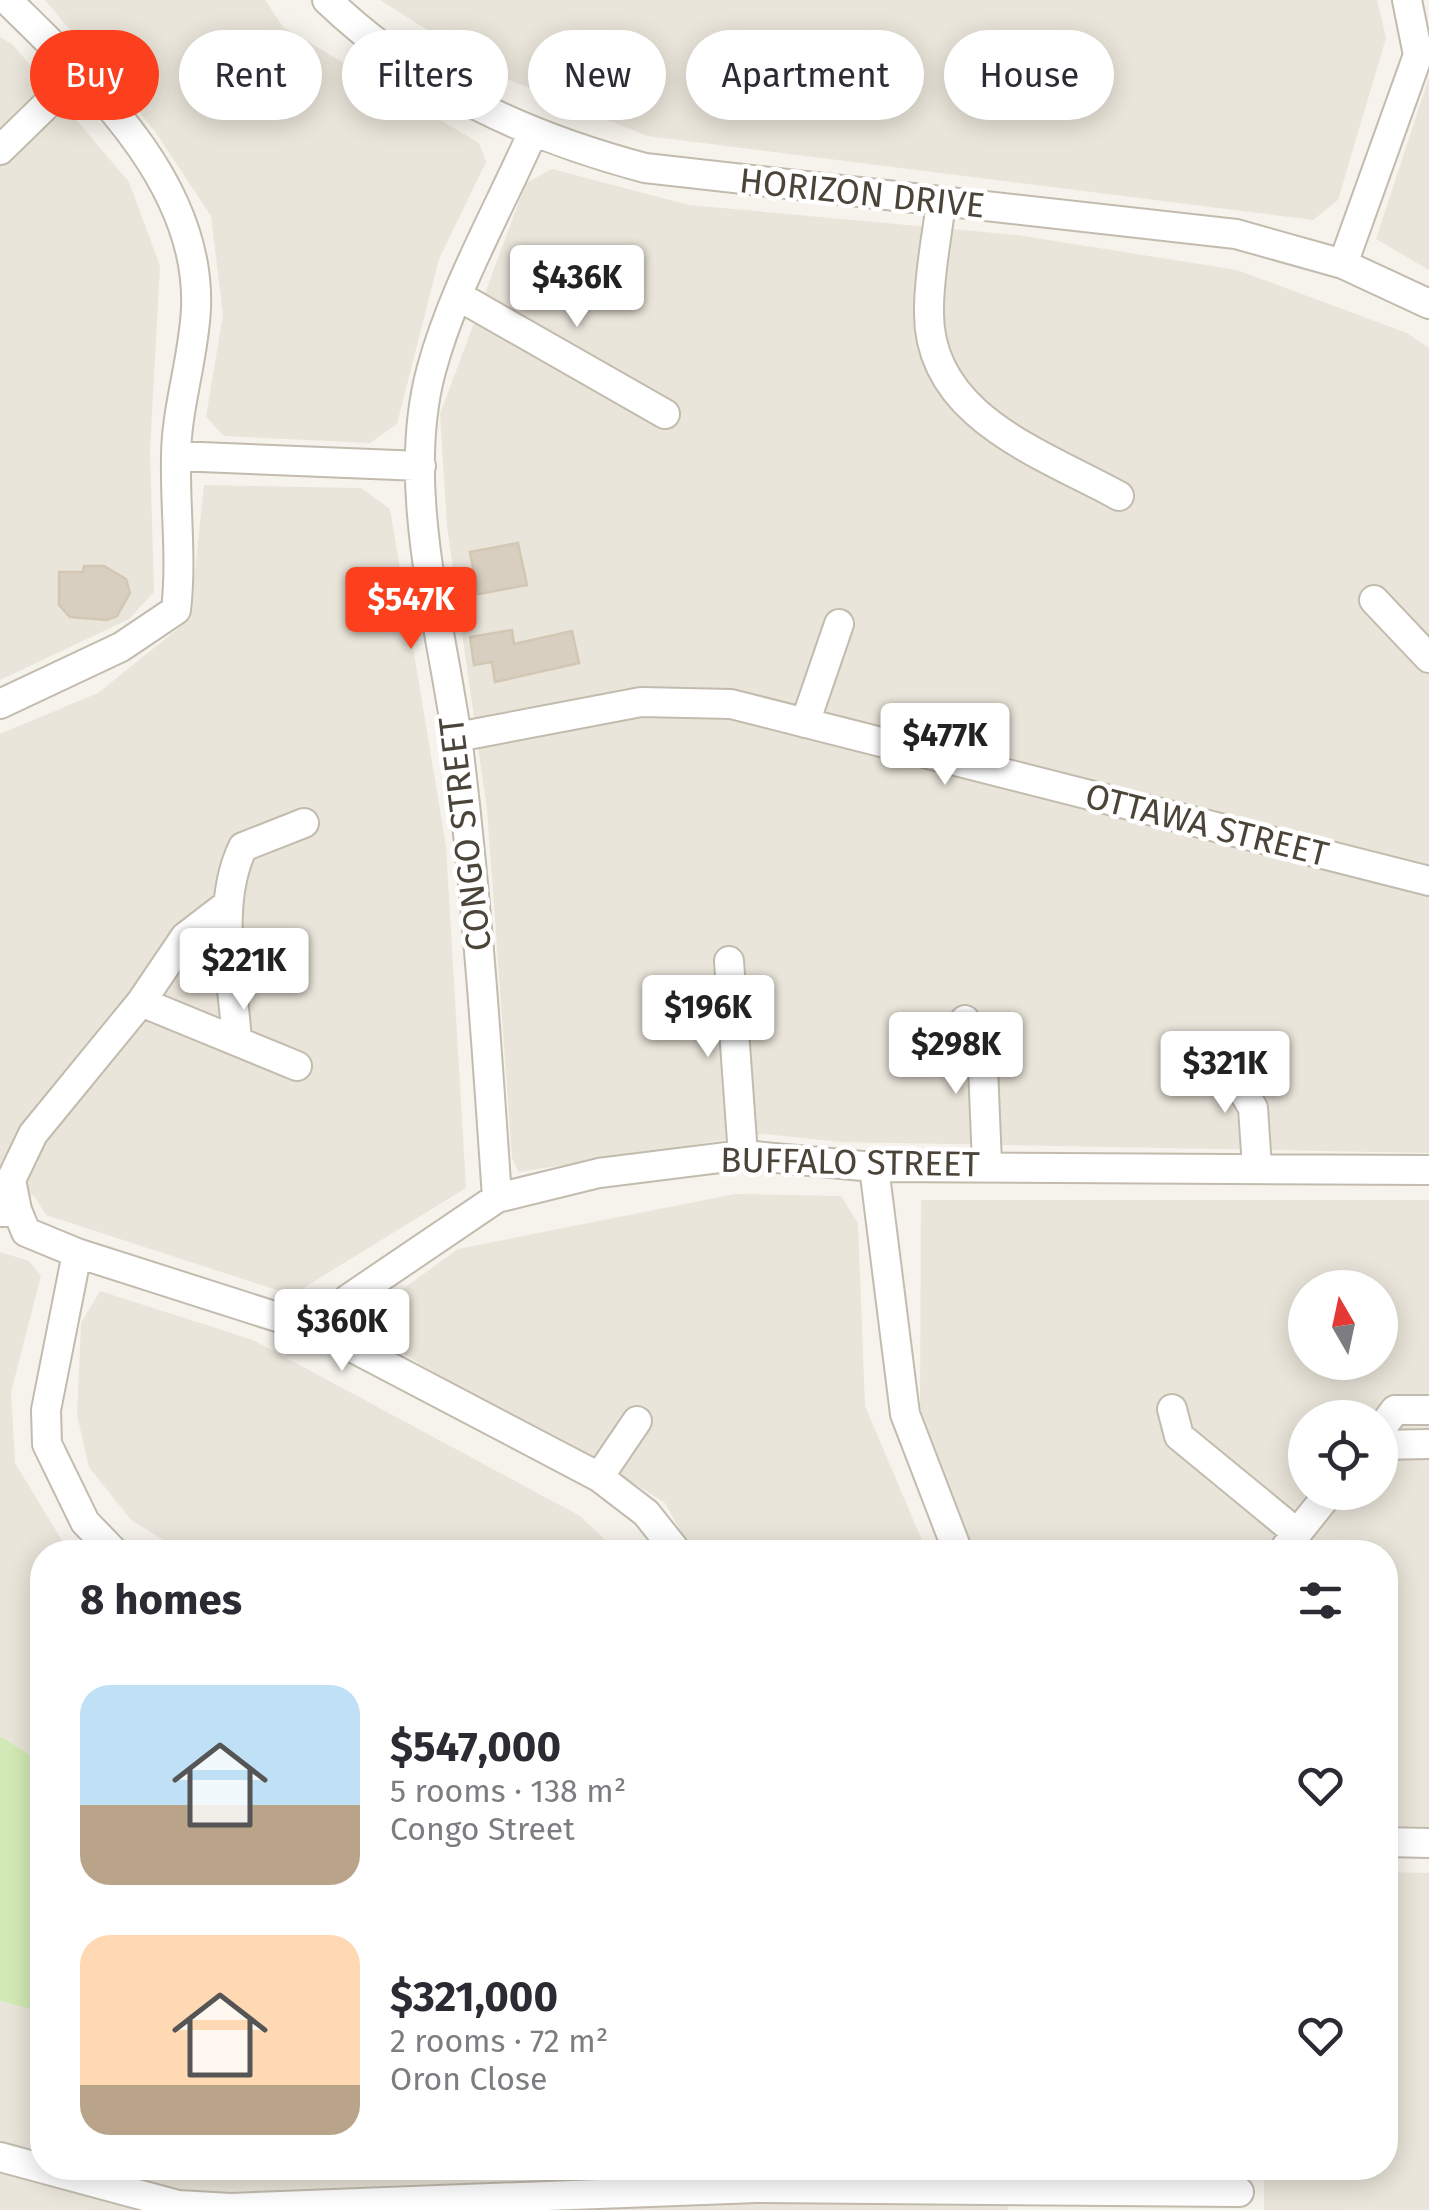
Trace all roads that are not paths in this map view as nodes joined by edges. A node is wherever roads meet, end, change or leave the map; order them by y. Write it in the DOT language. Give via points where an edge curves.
graph roads {
  1 [pos="6,0"];
  2 [pos="327,0"];
  3 [pos="1407,0"];
  4 [pos="37,30"];
  5 [pos="1424,56"];
  6 [pos="31,120"];
  7 [pos="117,120"];
  8 [pos="532,134"];
  9 [pos="0,150"];
  10 [pos="941,202"];
  11 [pos="1343,264"];
  12 [pos="460,297"];
  13 [pos="1429,304"];
  14 [pos="665,414"];
  15 [pos="176,456"];
  16 [pos="420,466"];
  17 [pos="1119,496"];
  18 [pos="1374,600"];
  19 [pos="839,624"];
  20 [pos="1429,658"];
  21 [pos="0,704"];
  22 [pos="804,723"];
  23 [pos="457,737"];
  24 [pos="304,823"];
  25 [pos="1429,881"];
  26 [pos="228,904"];
  27 [pos="730,961"];
  28 [pos="141,1002"];
  29 [pos="965,1020"];
  30 [pos="237,1041"];
  31 [pos="1221,1055"];
  32 [pos="297,1066"];
  33 [pos="743,1155"];
  34 [pos="987,1164"];
  35 [pos="874,1167"];
  36 [pos="1257,1167"];
  37 [pos="1429,1170"];
  38 [pos="497,1198"];
  39 [pos="9,1211"];
  40 [pos="77,1253"];
  41 [pos="322,1331"];
  42 [pos="1172,1409"];
  43 [pos="1398,1410"];
  44 [pos="1429,1410"];
  45 [pos="637,1421"];
  46 [pos="1429,1444"];
  47 [pos="1398,1445"];
  48 [pos="598,1477"];
  49 [pos="1316,1510"];
  50 [pos="103,1540"];
  51 [pos="668,1540"];
  52 [pos="953,1540"];
  53 [pos="1287,1540"];
  54 [pos="1292,1540"];
  55 [pos="1398,1842"];
  56 [pos="1429,1843"];
  57 [pos="0,2157"];
  58 [pos="30,2165"];
  59 [pos="87,2180"];
  60 [pos="1239,2190"];
  61 [pos="395,2207"];
  1 -- 4 [label="street"];
  2 -- 8 [label="street, HORIZON DRIVE" via="450,94"];
  3 -- 5 [label="street"];
  5 -- 11 [label="street"];
  6 -- 9 [label="street"];
  7 -- 15 [label="street" via="163,180 187,234 196,306"];
  8 -- 10 [label="street, HORIZON DRIVE" via="645,168"];
  8 -- 12 [label="street, CONGO STREET"];
  10 -- 11 [label="street, HORIZON DRIVE" via="1236,234"];
  10 -- 17 [label="street" via="928,310 940,370 986,422"];
  11 -- 13 [label="street, HORIZON DRIVE"];
  12 -- 14 [label="street"];
  12 -- 16 [label="street, CONGO STREET" via="431,372"];
  15 -- 16 [label="street"];
  15 -- 21 [label="street" via="182,562 176,610 121,648"];
  16 -- 23 [label="street, CONGO STREET" via="438,644"];
  18 -- 20 [label="street"];
  19 -- 22 [label="street"];
  22 -- 23 [label="street, OTTAWA STREET" via="731,704 641,702"];
  22 -- 25 [label="street, OTTAWA STREET"];
  23 -- 38 [label="street, CONGO STREET" via="475,884"];
  24 -- 26 [label="street" via="243,848"];
  26 -- 28 [label="street" via="185,937"];
  26 -- 30 [label="street"];
  27 -- 33 [label="street"];
  28 -- 30 [label="street"];
  28 -- 39 [label="street" via="32,1134 11,1180"];
  29 -- 34 [label="street" via="984,1067"];
  30 -- 32 [label="street"];
  31 -- 36 [label="street" via="1254,1108"];
  33 -- 35 [label="street, BUFFALO STREET"];
  33 -- 38 [label="street, BUFFALO STREET" via="599,1174"];
  34 -- 35 [label="street, BUFFALO STREET"];
  34 -- 36 [label="street, BUFFALO STREET"];
  35 -- 52 [label="street" via="905,1414"];
  36 -- 37 [label="street, BUFFALO STREET"];
  38 -- 41 [label="street, BUFFALO STREET" via="348,1299"];
  39 -- 40 [label="street" via="26,1232"];
  40 -- 41 [label="street"];
  40 -- 50 [label="street" via="46,1410 47,1444 86,1522"];
  41 -- 48 [label="street"];
  42 -- 53 [label="street" via="1178,1436"];
  43 -- 44 [label="street"];
  45 -- 48 [label="street"];
  46 -- 47 [label="street"];
  48 -- 51 [label="street" via="646,1512"];
  49 -- 54 [label="street"];
  55 -- 56 [label="street"];
  57 -- 58 [label="street"];
  59 -- 61 [label="street" via="178,2204"];
  60 -- 61 [label="street" via="756,2188"];
}
